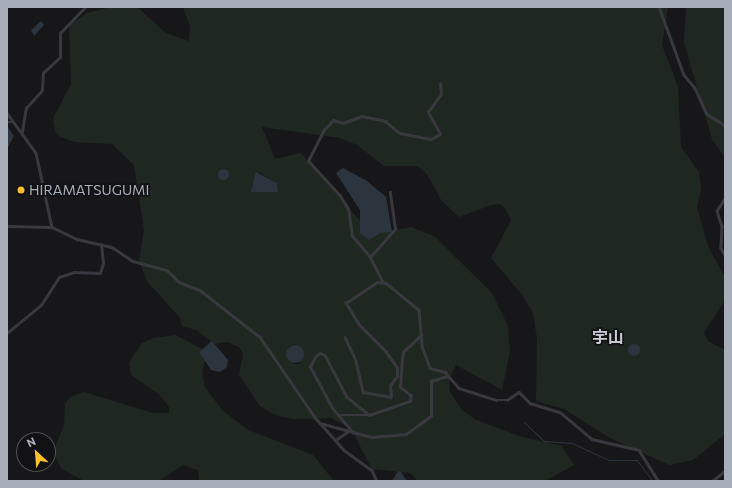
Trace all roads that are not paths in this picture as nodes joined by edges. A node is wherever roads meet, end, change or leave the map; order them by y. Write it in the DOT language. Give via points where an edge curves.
graph roads {
  1 [pos="85,7"];
  2 [pos="659,7"];
  3 [pos="440,84"];
  4 [pos="7,113"];
  5 [pos="7,122"];
  6 [pos="14,122"];
  7 [pos="725,126"];
  8 [pos="22,132"];
  9 [pos="390,192"];
  10 [pos="725,199"];
  11 [pos="7,226"];
  12 [pos="52,227"];
  13 [pos="101,245"];
  14 [pos="725,255"];
  15 [pos="370,257"];
  16 [pos="382,281"];
  17 [pos="7,333"];
  18 [pos="421,335"];
  19 [pos="345,337"];
  20 [pos="447,376"];
  21 [pos="337,415"];
  22 [pos="369,415"];
  23 [pos="320,423"];
  24 [pos="347,431"];
  25 [pos="353,433"];
  26 [pos="337,439"];
  27 [pos="725,471"];
  28 [pos="377,481"];
  29 [pos="658,481"];
  30 [pos="712,481"];
  1 -- 8 [label="street" via="60,33 60,57 44,73 42,90 26,108"];
  2 -- 7 [label="street" via="684,75 695,88 706,114"];
  3 -- 15 [label="street" via="441,94 428,112 440,134 431,139 400,133 385,121 362,116 343,123 333,120 322,131 308,161 340,196 348,209 352,236"];
  4 -- 6 [label="street"];
  5 -- 6 [label="street"];
  6 -- 8 [label="street"];
  8 -- 12 [label="street" via="36,153"];
  9 -- 15 [label="street" via="395,229"];
  10 -- 14 [label="street" via="717,211 722,226 721,248"];
  11 -- 12 [label="street"];
  12 -- 13 [label="street"];
  13 -- 17 [label="street" via="103,262 100,272 74,272 59,277 41,305"];
  13 -- 23 [label="street" via="112,247 133,261 167,270 179,282 200,290 250,327 269,348"];
  15 -- 16 [label="street"];
  16 -- 18 [label="street" via="419,310"];
  16 -- 19 [label="street" via="346,303 359,325 386,352 396,368 390,386 391,397 363,392 356,361"];
  18 -- 20 [label="street" via="428,366 445,372"];
  18 -- 22 [label="street" via="403,352 400,387 411,396 410,401"];
  20 -- 25 [label="street" via="431,381 431,416 412,432 380,437"];
  20 -- 29 [label="street" via="459,388 496,400 507,400 519,392 536,406 560,412 592,439 638,450"];
  21 -- 22 [label="street"];
  21 -- 22 [label="street" via="310,367 320,353 340,379 347,398"];
  21 -- 25 [label="street"];
  23 -- 24 [label="street"];
  23 -- 26 [label="street"];
  24 -- 25 [label="street"];
  24 -- 26 [label="street"];
  26 -- 28 [label="street" via="344,450 372,470"];
  27 -- 30 [label="street"];
}
